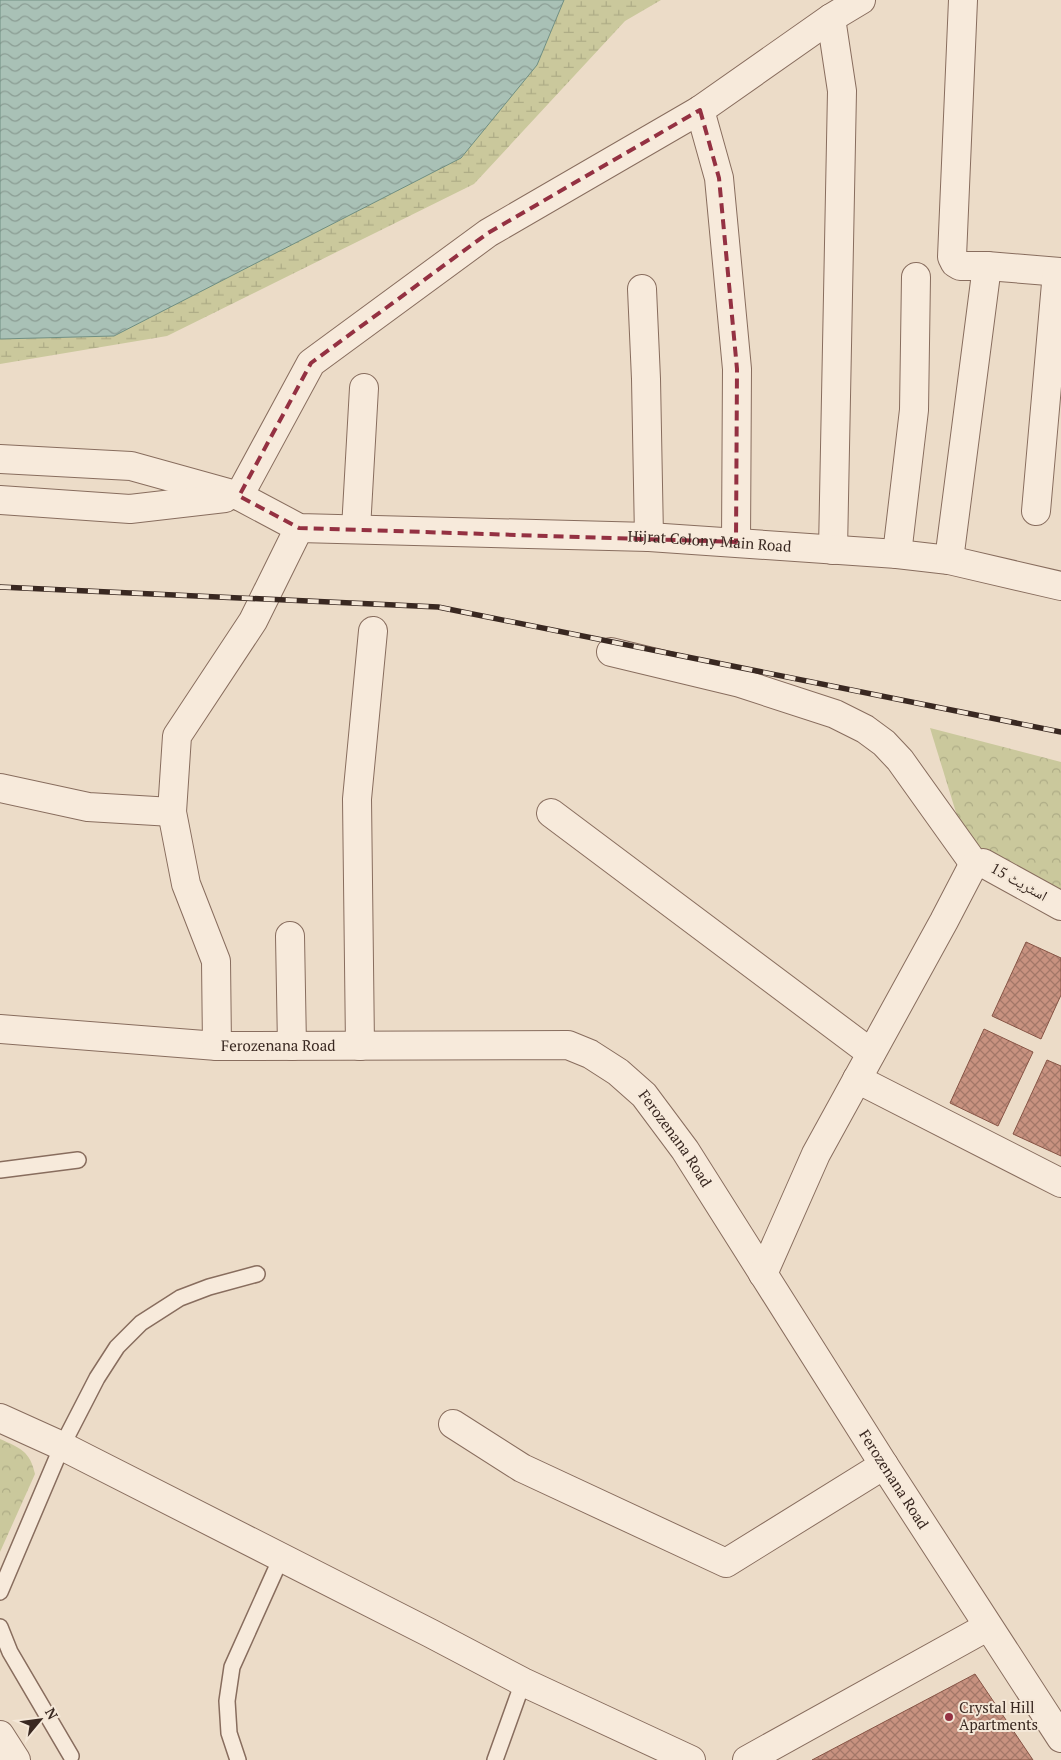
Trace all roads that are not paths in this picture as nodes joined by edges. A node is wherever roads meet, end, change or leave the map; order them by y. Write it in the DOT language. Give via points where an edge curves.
graph roads {
  1 [pos="861,0"];
  2 [pos="963,0"];
  3 [pos="830,18"];
  4 [pos="700,110"];
  5 [pos="986,266"];
  6 [pos="1059,272"];
  7 [pos="916,277"];
  8 [pos="642,289"];
  9 [pos="364,388"];
  10 [pos="0,459"];
  11 [pos="239,496"];
  12 [pos="0,500"];
  13 [pos="1036,510"];
  14 [pos="299,528"];
  15 [pos="356,529"];
  16 [pos="649,537"];
  17 [pos="736,542"];
  18 [pos="833,550"];
  19 [pos="897,554"];
  20 [pos="949,560"];
  21 [pos="1061,586"];
  22 [pos="373,631"];
  23 [pos="611,652"];
  24 [pos="0,788"];
  25 [pos="172,812"];
  26 [pos="551,813"];
  27 [pos="976,865"];
  28 [pos="1061,906"];
  29 [pos="290,936"];
  30 [pos="0,1029"];
  31 [pos="217,1046"];
  32 [pos="292,1046"];
  33 [pos="360,1046"];
  34 [pos="871,1053"];
  35 [pos="857,1079"];
  36 [pos="78,1160"];
  37 [pos="0,1170"];
  38 [pos="1061,1183"];
  39 [pos="257,1274"];
  40 [pos="763,1274"];
  41 [pos="0,1418"];
  42 [pos="453,1424"];
  43 [pos="62,1446"];
  44 [pos="884,1466"];
  45 [pos="281,1558"];
  46 [pos="0,1592"];
  47 [pos="988,1627"];
  48 [pos="0,1628"];
  49 [pos="523,1682"];
  50 [pos="0,1734"];
  51 [pos="1061,1738"];
  52 [pos="71,1756"];
  53 [pos="16,1760"];
  54 [pos="238,1760"];
  55 [pos="495,1760"];
  56 [pos="691,1760"];
  57 [pos="747,1760"];
  1 -- 3 [label="street"];
  2 -- 5 [label="street" via="952,257 960,266"];
  3 -- 4 [label="street"];
  3 -- 18 [label="street" via="842,91"];
  4 -- 11 [label="street" via="488,233 311,362"];
  4 -- 17 [label="street" via="719,178 737,369"];
  5 -- 6 [label="street"];
  5 -- 20 [label="street"];
  6 -- 13 [label="street"];
  7 -- 19 [label="street" via="914,410"];
  8 -- 16 [label="street"];
  9 -- 15 [label="street"];
  10 -- 11 [label="street" via="131,466"];
  11 -- 12 [label="street" via="130,509"];
  11 -- 14 [label="street"];
  14 -- 15 [label="street, Hijrat Colony Main Road"];
  14 -- 25 [label="street" via="253,621 177,736"];
  15 -- 16 [label="street, Hijrat Colony Main Road"];
  16 -- 17 [label="street, Hijrat Colony Main Road"];
  17 -- 18 [label="street, Hijrat Colony Main Road"];
  18 -- 19 [label="street, Hijrat Colony Main Road"];
  19 -- 20 [label="street, Hijrat Colony Main Road"];
  20 -- 21 [label="street, Hijrat Colony Main Road"];
  22 -- 33 [label="street" via="357,799"];
  23 -- 27 [label="street" via="740,683 835,714 865,730 900,760"];
  24 -- 25 [label="street" via="88,808"];
  25 -- 31 [label="street" via="186,884 216,961"];
  26 -- 34 [label="street"];
  27 -- 28 [label="street, اسٹریٹ 15" via="983,862"];
  27 -- 34 [label="street"];
  29 -- 32 [label="street"];
  30 -- 31 [label="street, Ferozenana Road"];
  31 -- 32 [label="street, Ferozenana Road"];
  32 -- 33 [label="street, Ferozenana Road"];
  33 -- 40 [label="street, Ferozenana Road" via="568,1045 590,1054 618,1072 644,1095 686,1150"];
  34 -- 35 [label="street"];
  35 -- 38 [label="street"];
  35 -- 40 [label="street" via="816,1154"];
  36 -- 37 [label="lane"];
  39 -- 43 [label="lane" via="180,1298 141,1324 117,1347"];
  40 -- 44 [label="street, Ferozenana Road"];
  41 -- 43 [label="street"];
  42 -- 44 [label="street" via="522,1468 726,1563"];
  43 -- 45 [label="street"];
  43 -- 46 [label="lane"];
  44 -- 47 [label="street, Ferozenana Road"];
  45 -- 49 [label="street"];
  45 -- 54 [label="lane" via="232,1667 227,1701 229,1733"];
  47 -- 51 [label="street, Ferozenana Road"];
  47 -- 57 [label="street"];
  48 -- 52 [label="lane" via="10,1652"];
  49 -- 55 [label="lane"];
  49 -- 56 [label="street"];
  50 -- 53 [label="street"];
}
